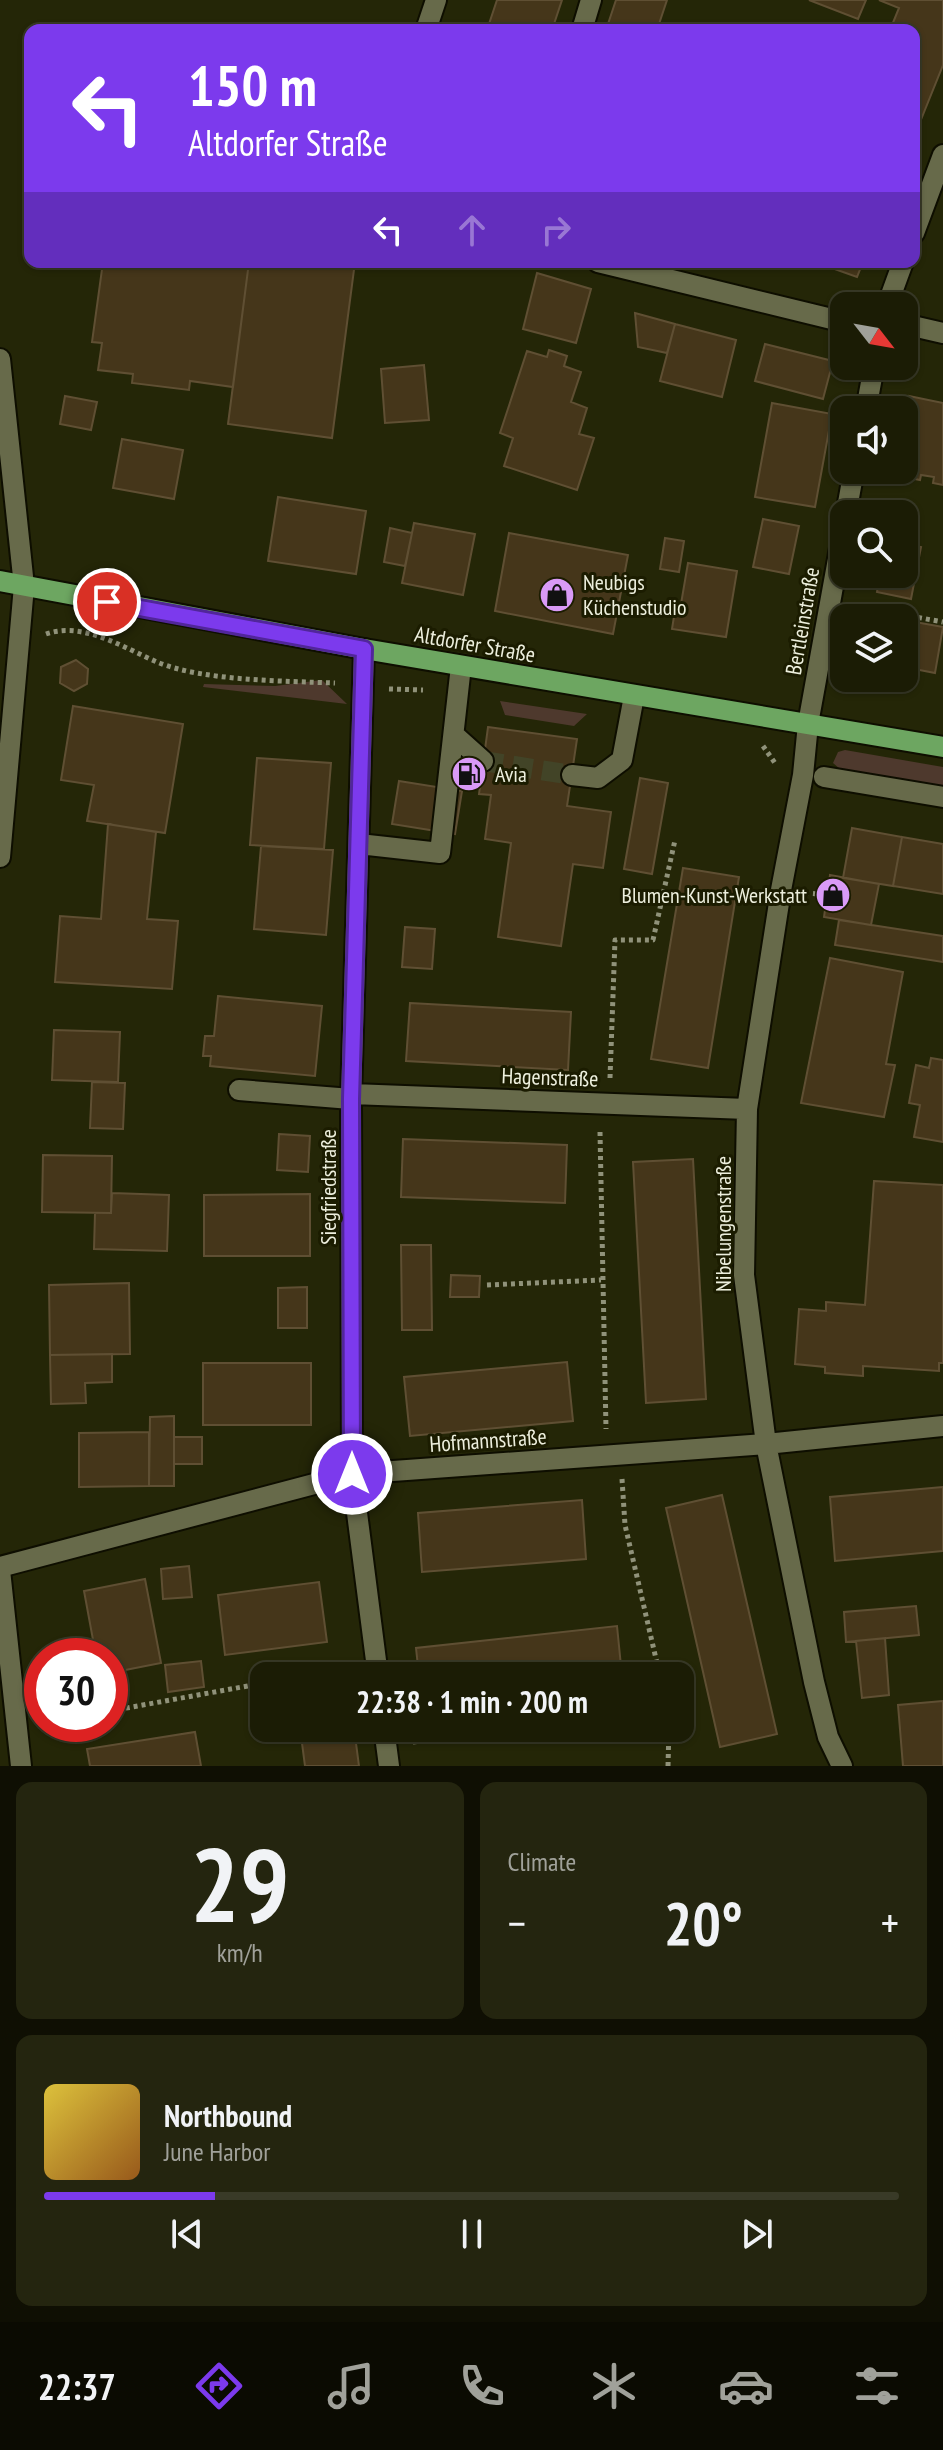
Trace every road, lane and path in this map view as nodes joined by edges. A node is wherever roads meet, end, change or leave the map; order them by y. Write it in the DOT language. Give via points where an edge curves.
graph roads {
  1 [pos="436,0"];
  2 [pos="591,0"];
  3 [pos="428,24"];
  4 [pos="584,24"];
  5 [pos="943,155"];
  6 [pos="920,217"];
  7 [pos="623,268"];
  8 [pos="901,268"];
  9 [pos="892,292"];
  10 [pos="830,319"];
  11 [pos="918,327"];
  12 [pos="943,333"];
  13 [pos="0,359"];
  14 [pos="0,581"];
  15 [pos="24,586"];
  16 [pos="833,588"];
  17 [pos="830,602"];
  18 [pos="943,622"];
  19 [pos="364,649"];
  20 [pos="18,656"];
  21 [pos="219,664"];
  22 [pos="461,666"];
  23 [pos="215,673"];
  24 [pos="363,686"];
  25 [pos="459,690"];
  26 [pos="634,696"];
  27 [pos="808,724"];
  28 [pos="454,735"];
  29 [pos="757,742"];
  30 [pos="943,747"];
  31 [pos="483,761"];
  32 [pos="572,775"];
  33 [pos="803,775"];
  34 [pos="824,777"];
  35 [pos="943,797"];
  36 [pos="675,840"];
  37 [pos="359,844"];
  38 [pos="0,857"];
  39 [pos="239,1090"];
  40 [pos="352,1096"];
  41 [pos="605,1102"];
  42 [pos="747,1109"];
  43 [pos="601,1280"];
  44 [pos="487,1285"];
  45 [pos="943,1426"];
  46 [pos="766,1444"];
  47 [pos="614,1455"];
  48 [pos="352,1474"];
  49 [pos="0,1569"];
  50 [pos="376,1662"];
  51 [pos="657,1662"];
  52 [pos="250,1686"];
  53 [pos="128,1708"];
  54 [pos="386,1742"];
  55 [pos="669,1742"];
  56 [pos="21,1766"];
  57 [pos="389,1766"];
  58 [pos="668,1766"];
  59 [pos="842,1766"];
  1 -- 3 [label="street"];
  2 -- 4 [label="street"];
  5 -- 6 [label="street"];
  7 -- 10 [label="street"];
  8 -- 9 [label="street"];
  11 -- 12 [label="street"];
  13 -- 15 [label="street"];
  14 -- 15 [label="main road, Altdorfer Straße"];
  15 -- 19 [label="main road, Altdorfer Straße"];
  15 -- 20 [label="street"];
  16 -- 17 [label="street, Bertleinstraße"];
  17 -- 18 [label="path"];
  17 -- 27 [label="street, Bertleinstraße"];
  19 -- 22 [label="main road, Altdorfer Straße"];
  19 -- 24 [label="street, Siegfriedstraße"];
  20 -- 23 [label="path" via="32,659 44,635 61,629 103,638 161,664"];
  20 -- 38 [label="street"];
  21 -- 23 [label="path"];
  22 -- 25 [label="street"];
  22 -- 26 [label="main road, Altdorfer Straße"];
  23 -- 24 [label="path"];
  24 -- 25 [label="path"];
  24 -- 37 [label="street, Siegfriedstraße"];
  25 -- 28 [label="street"];
  26 -- 27 [label="main road, Altdorfer Straße"];
  26 -- 32 [label="street" via="622,760 598,778"];
  27 -- 30 [label="main road, Altdorfer Straße"];
  27 -- 33 [label="street, Nibelungenstraße"];
  28 -- 31 [label="street"];
  28 -- 37 [label="street" via="440,853"];
  29 -- 33 [label="path" via="769,750 776,769"];
  33 -- 42 [label="street, Nibelungenstraße"];
  34 -- 35 [label="street"];
  36 -- 41 [label="path" via="653,940 615,940"];
  37 -- 40 [label="street, Siegfriedstraße"];
  39 -- 40 [label="street, Hagenstraße"];
  40 -- 41 [label="street, Hagenstraße"];
  40 -- 48 [label="street, Siegfriedstraße"];
  41 -- 42 [label="street, Hagenstraße"];
  41 -- 43 [label="path"];
  42 -- 46 [label="street, Nibelungenstraße" via="744,1275"];
  43 -- 44 [label="path"];
  43 -- 47 [label="path"];
  45 -- 46 [label="street, Hofmannstraße"];
  46 -- 47 [label="street, Hofmannstraße"];
  46 -- 59 [label="street, Nibelungenstraße" via="814,1682 828,1737"];
  47 -- 48 [label="street, Hofmannstraße"];
  47 -- 51 [label="path"];
  48 -- 49 [label="street, Hofmannstraße"];
  48 -- 50 [label="street, Siegfriedstraße"];
  49 -- 56 [label="street"];
  52 -- 53 [label="path"];
  54 -- 57 [label="street"];
  55 -- 58 [label="path"];
}
